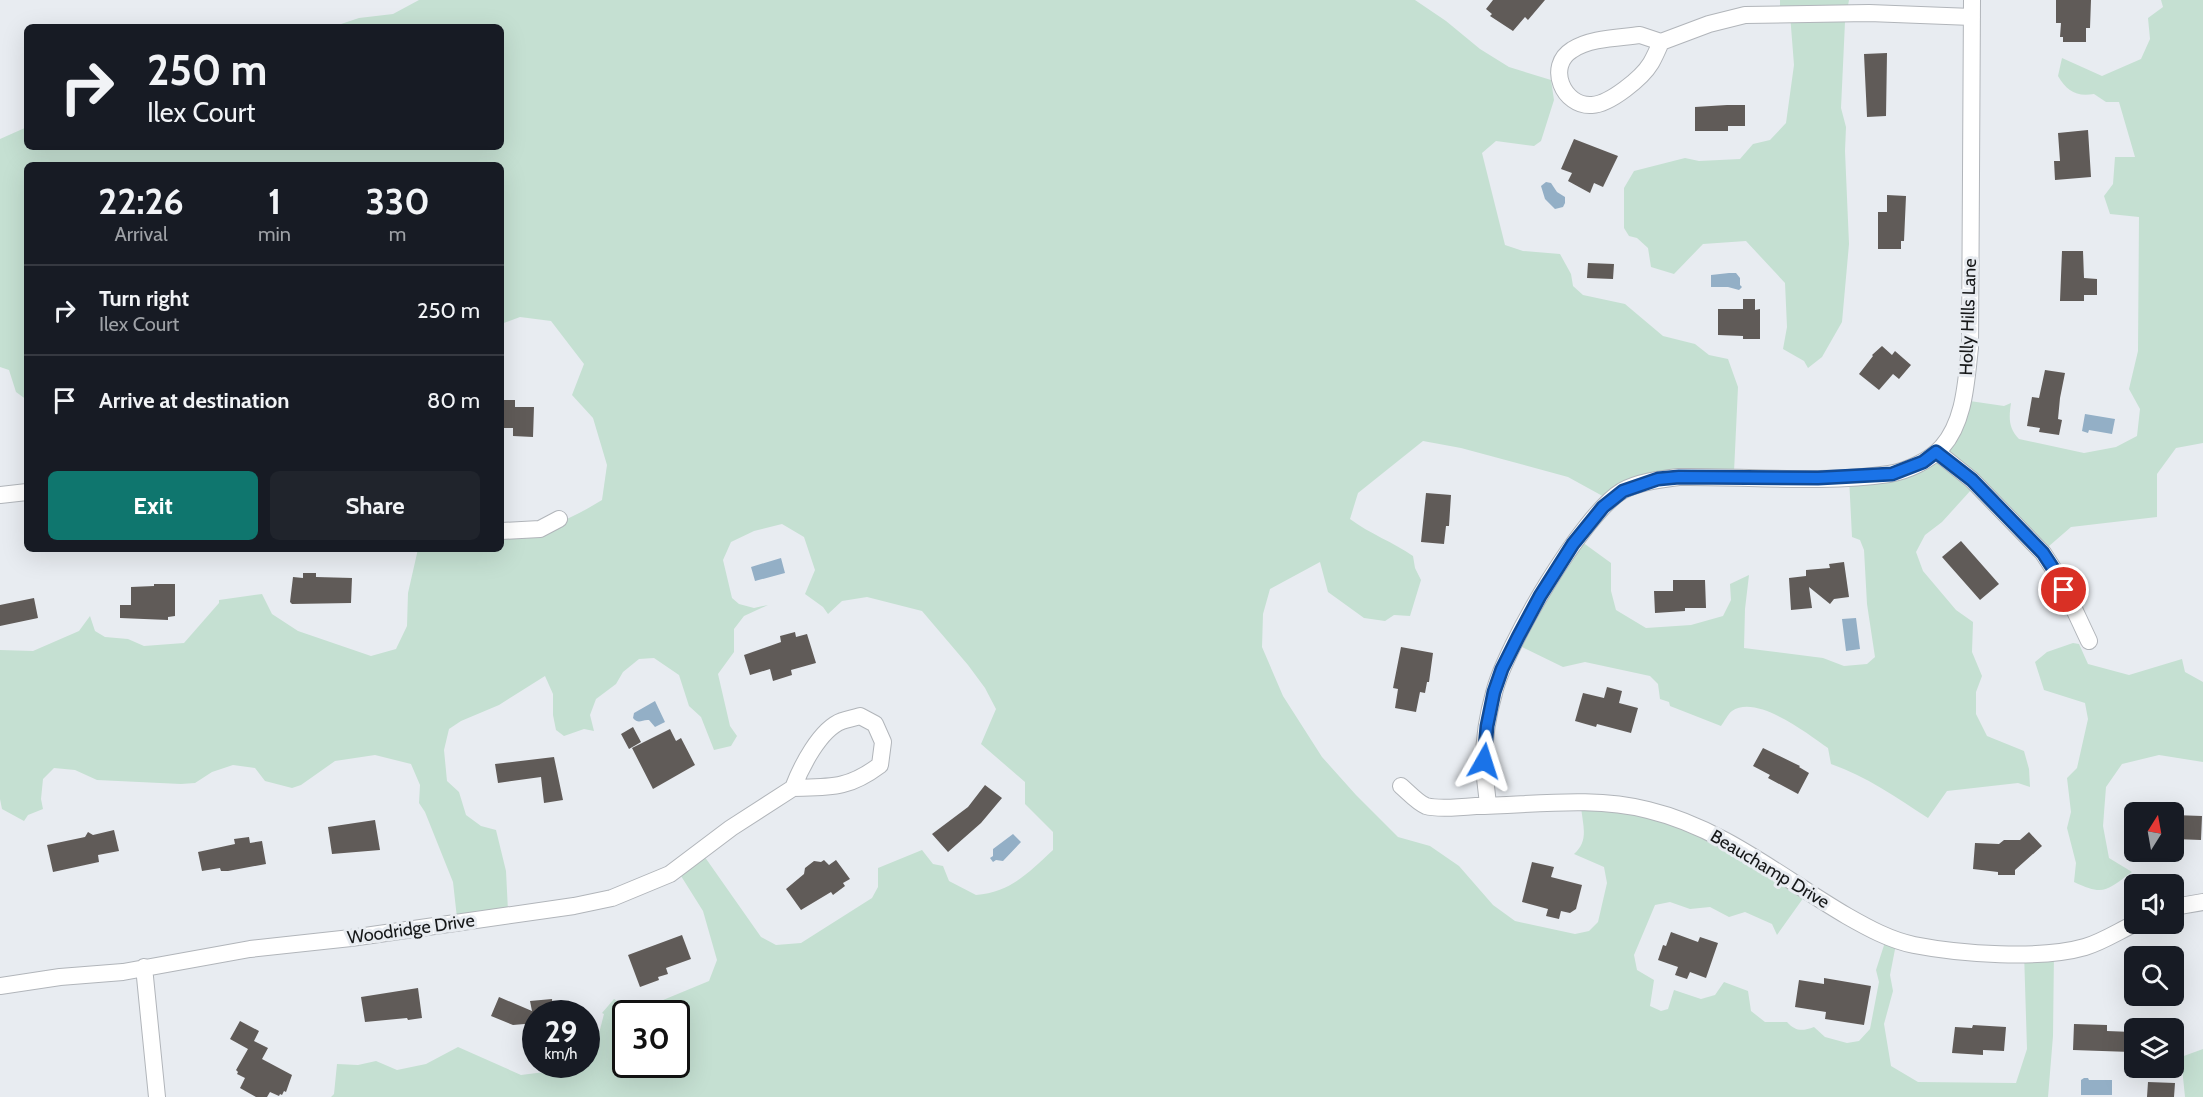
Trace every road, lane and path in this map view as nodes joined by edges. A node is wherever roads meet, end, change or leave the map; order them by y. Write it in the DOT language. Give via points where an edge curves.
graph roads {
  1 [pos="1972,8"];
  2 [pos="1661,42"];
  3 [pos="1936,452"];
  4 [pos="24,492"];
  5 [pos="0,495"];
  6 [pos="559,519"];
  7 [pos="504,531"];
  8 [pos="2089,641"];
  9 [pos="1401,786"];
  10 [pos="793,788"];
  11 [pos="1488,806"];
  12 [pos="2203,902"];
  13 [pos="2184,905"];
  14 [pos="2124,929"];
  15 [pos="144,967"];
  16 [pos="0,986"];
  17 [pos="157,1097"];
  1 -- 2 [label="street" via="1744,15"];
  1 -- 3 [label="street, Holly Hills Lane" via="1970,348 1960,414"];
  2 -- 2 [label="street" via="1650,65 1611,99 1592,105 1578,103 1564,91 1558,77 1570,51 1584,44 1640,35"];
  3 -- 8 [label="street" via="1972,480 2043,553 2060,579"];
  3 -- 11 [label="street, Holly Hills Lane" via="1923,462 1892,474 1679,477 1658,479 1623,491 1603,507 1573,544 1540,596 1502,669 1487,726 1484,761"];
  4 -- 5 [label="street"];
  6 -- 7 [label="street" via="540,530"];
  9 -- 11 [label="street, Beauchamp Drive" via="1426,806"];
  10 -- 10 [label="street" via="818,741 840,721 860,716 875,724 883,742 880,765 863,778 839,787"];
  10 -- 15 [label="street, Woodridge Drive" via="670,874 612,898"];
  11 -- 14 [label="street, Beauchamp Drive" via="1579,802 1630,806 1675,816 1719,836 1846,916 1912,945 2018,955 2057,952 2086,946"];
  12 -- 13 [label="street"];
  15 -- 16 [label="street, Woodridge Drive"];
  15 -- 17 [label="street"];
}
